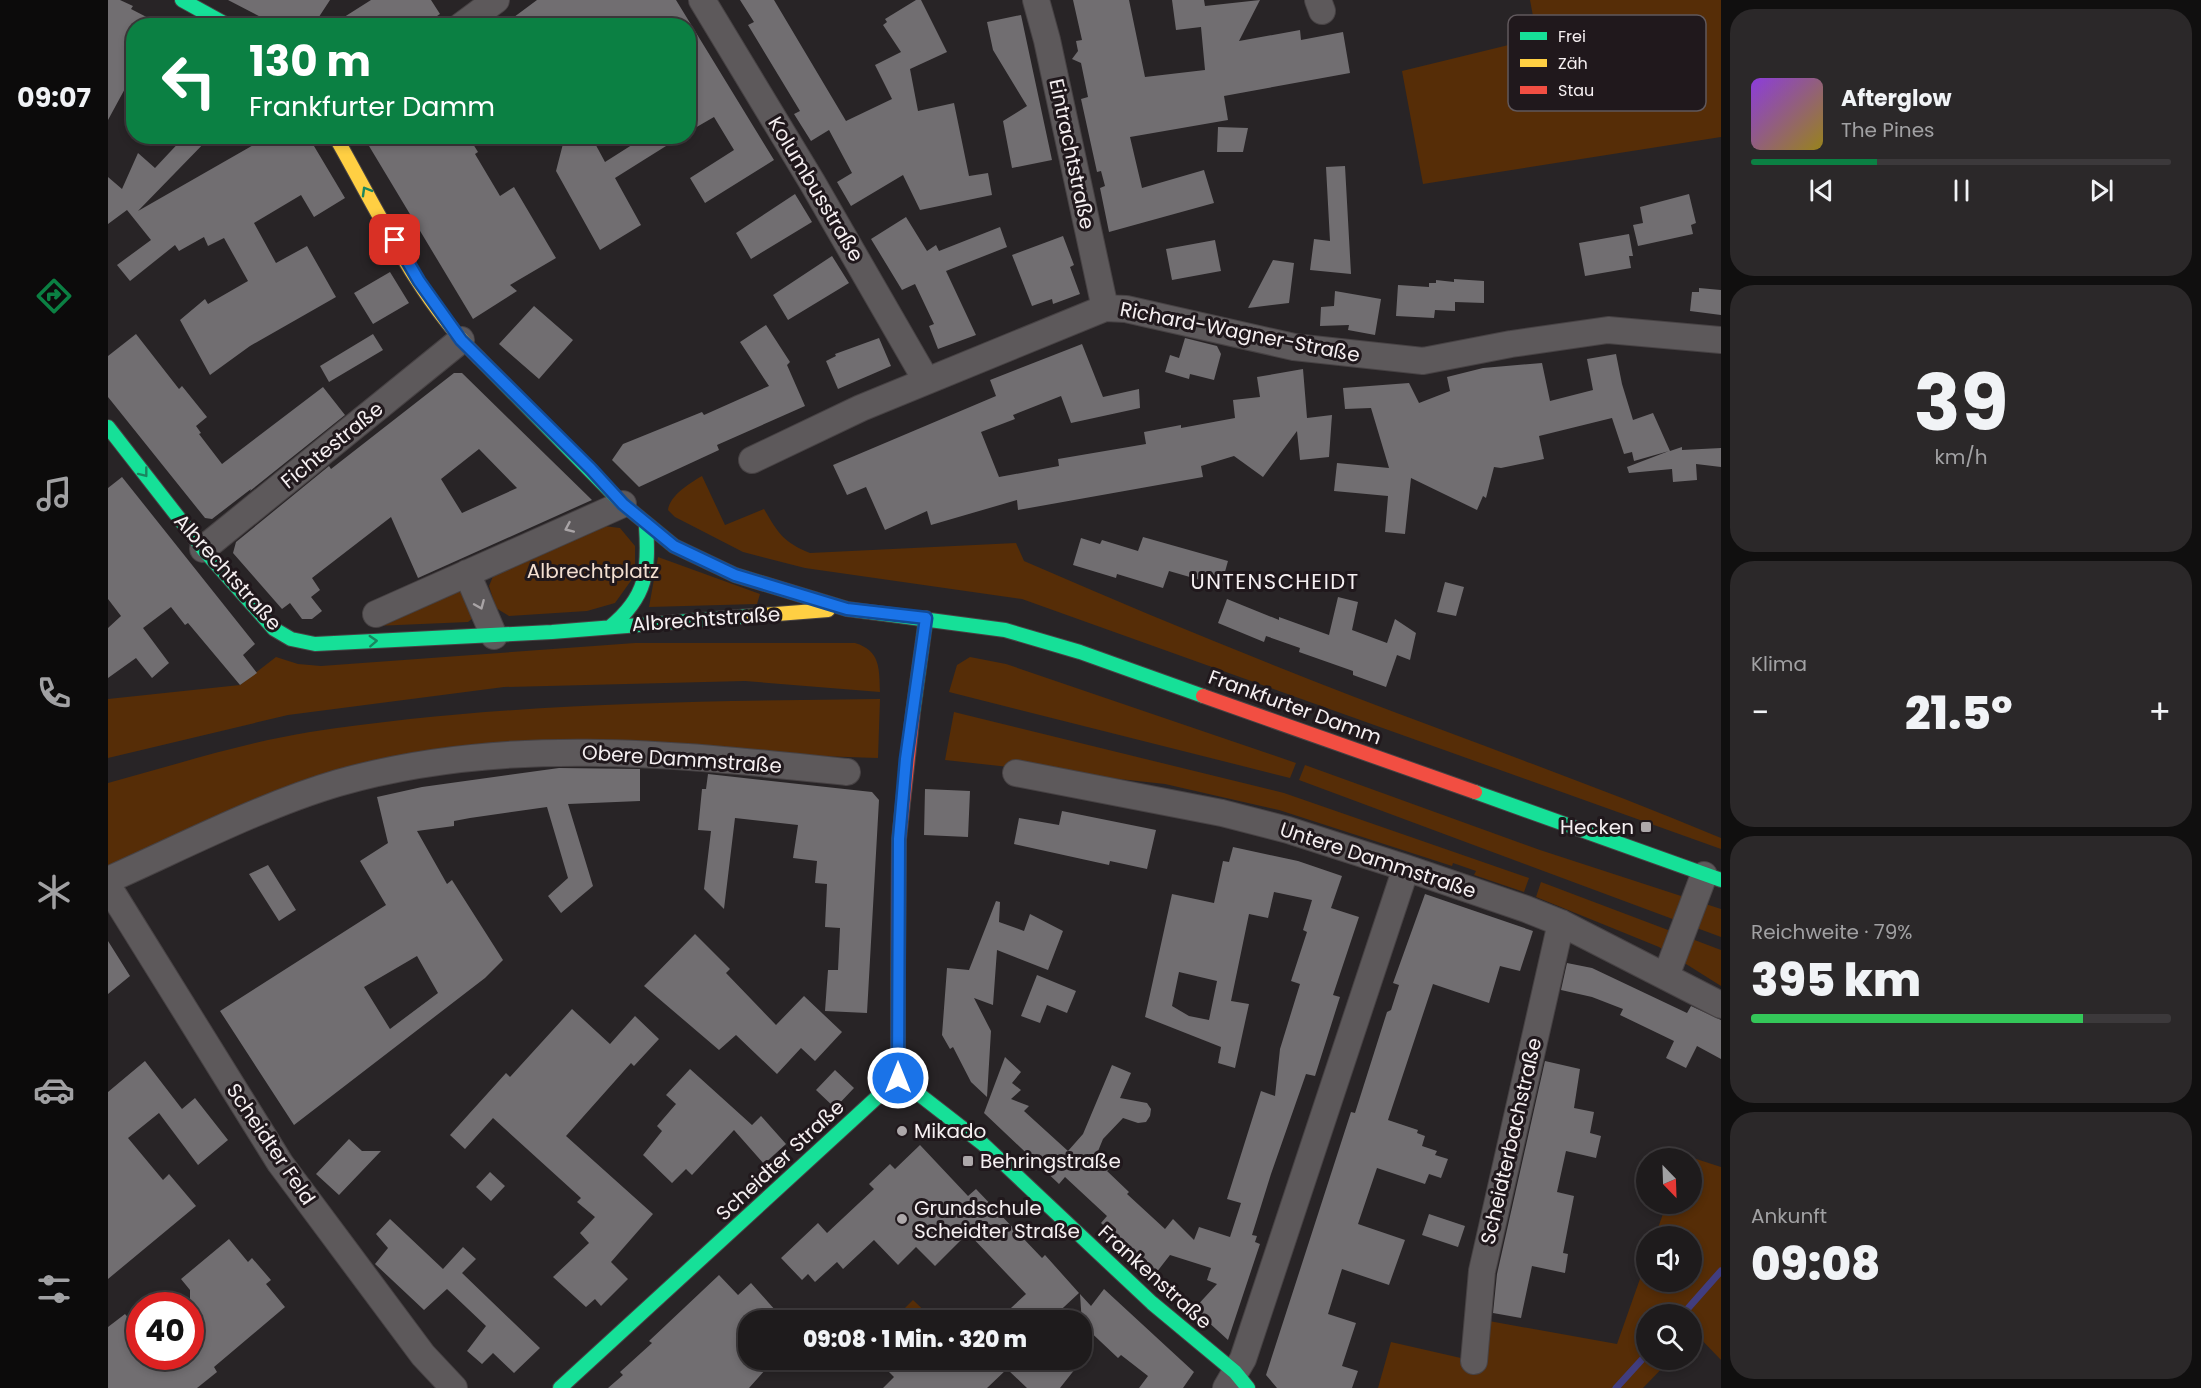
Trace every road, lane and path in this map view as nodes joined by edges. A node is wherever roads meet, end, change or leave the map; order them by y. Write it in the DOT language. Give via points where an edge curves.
graph roads {
  1 [pos="182,0"];
  2 [pos="496,0"];
  3 [pos="702,0"];
  4 [pos="1036,0"];
  5 [pos="215,18"];
  6 [pos="472,18"];
  7 [pos="340,144"];
  8 [pos="1105,308"];
  9 [pos="461,340"];
  10 [pos="1721,340"];
  11 [pos="926,380"];
  12 [pos="108,427"];
  13 [pos="752,460"];
  14 [pos="623,504"];
  15 [pos="646,526"];
  16 [pos="203,549"];
  17 [pos="467,573"];
  18 [pos="847,609"];
  19 [pos="376,614"];
  20 [pos="926,618"];
  21 [pos="609,627"];
  22 [pos="494,636"];
  23 [pos="847,772"];
  24 [pos="1016,773"];
  25 [pos="1406,868"];
  26 [pos="1713,878"];
  27 [pos="108,880"];
  28 [pos="108,886"];
  29 [pos="1561,923"];
  30 [pos="1666,976"];
  31 [pos="1721,1005"];
  32 [pos="898,1078"];
  33 [pos="1474,1361"];
  34 [pos="1236,1383"];
  35 [pos="454,1388"];
  36 [pos="560,1388"];
  1 -- 5 [label="main road"];
  2 -- 6 [label="street"];
  3 -- 11 [label="street, Kolumbusstraße"];
  4 -- 8 [label="street, Eintrachtstraße"];
  9 -- 7 [label="main road, one-way" via="419,281"];
  8 -- 10 [label="street, Richard-Wagner-Straße" via="1126,309 1294,347 1423,361 1608,330"];
  8 -- 11 [label="street, Richard-Wagner-Straße"];
  9 -- 14 [label="main road"];
  9 -- 16 [label="street, Fichtestraße"];
  11 -- 13 [label="street, Richard-Wagner-Straße"];
  12 -- 16 [label="main road, Albrechtstraße, one-way"];
  14 -- 15 [label="main road"];
  14 -- 17 [label="street, one-way"];
  15 -- 18 [label="main road" via="674,546 735,575"];
  15 -- 21 [label="main road" via="646,581 624,617"];
  16 -- 22 [label="main road, Albrechtstraße, one-way" via="274,629 291,639 315,644"];
  17 -- 19 [label="street"];
  17 -- 22 [label="street, one-way"];
  18 -- 20 [label="main road, Frankfurter Damm"];
  18 -- 21 [label="main road, Albrechtstraße"];
  20 -- 26 [label="main road, Frankfurter Damm" via="1005,630 1080,652"];
  20 -- 32 [label="main road" via="906,759 898,858"];
  21 -- 22 [label="main road, Albrechtstraße"];
  23 -- 27 [label="street, Obere Dammstraße" via="679,754 487,754 405,767 337,784"];
  24 -- 25 [label="street, Untere Dammstraße" via="1222,813"];
  25 -- 29 [label="street, Untere Dammstraße"];
  25 -- 34 [label="street"];
  26 -- 30 [label="street"];
  28 -- 35 [label="street, Scheidter Feld" via="280,1163 423,1354"];
  29 -- 30 [label="street, Untere Dammstraße"];
  29 -- 33 [label="street, Scheidterbachstraße" via="1482,1271"];
  30 -- 31 [label="street, Untere Dammstraße"];
  32 -- 34 [label="main road, Frankenstraße" via="983,1144"];
  32 -- 36 [label="main road, Scheidter Straße"];
}
